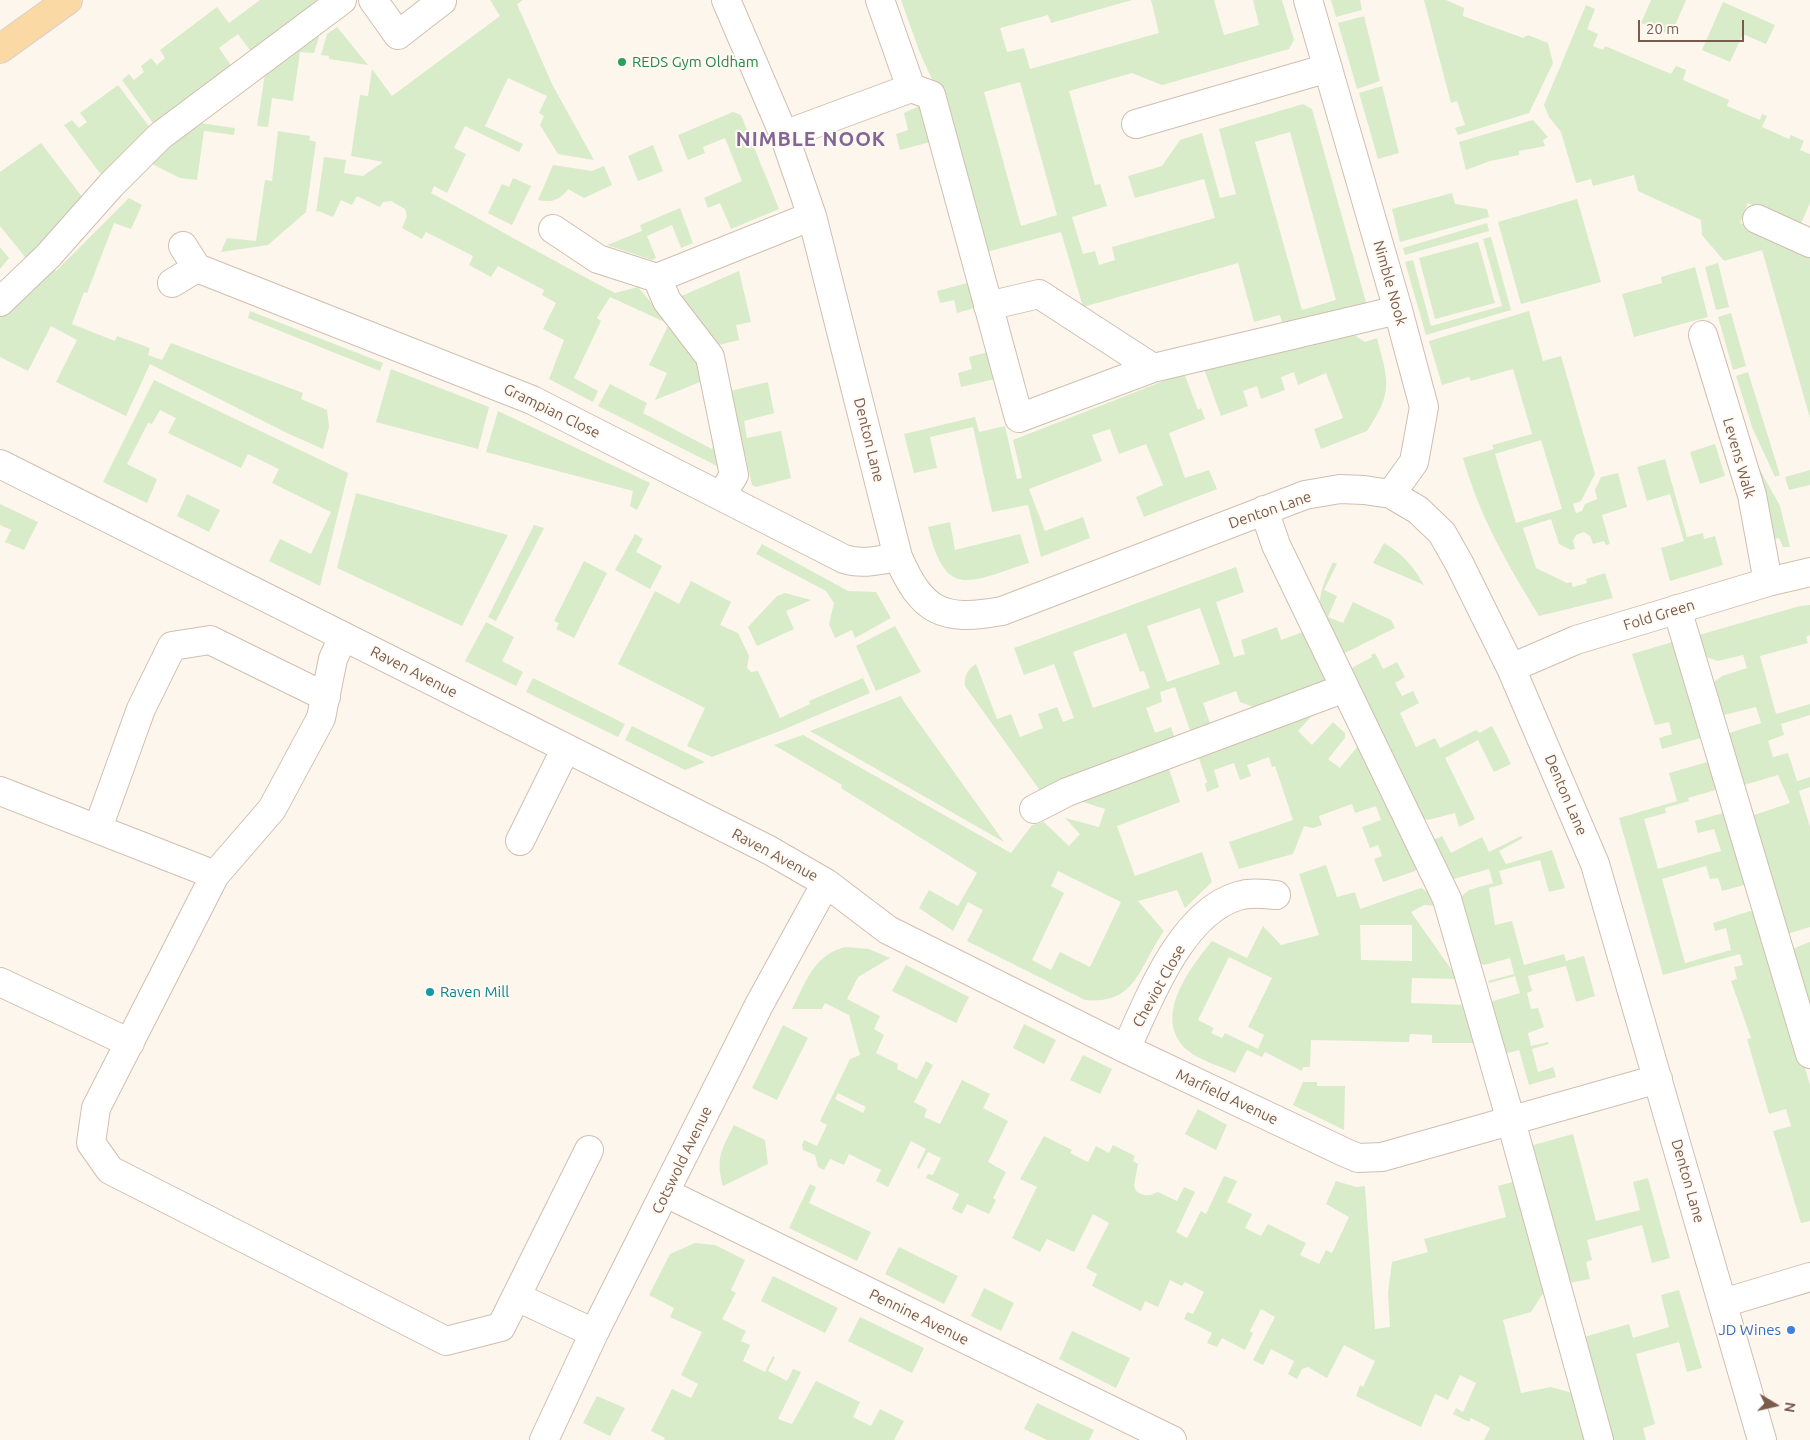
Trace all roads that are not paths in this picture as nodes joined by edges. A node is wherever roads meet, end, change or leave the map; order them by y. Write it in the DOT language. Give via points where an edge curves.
graph roads {
  1 [pos="68,0"];
  2 [pos="342,0"];
  3 [pos="373,0"];
  4 [pos="442,0"];
  5 [pos="726,0"];
  6 [pos="880,0"];
  7 [pos="1308,0"];
  8 [pos="0,49"];
  9 [pos="1328,68"];
  10 [pos="912,88"];
  11 [pos="1136,124"];
  12 [pos="784,136"];
  13 [pos="812,216"];
  14 [pos="1757,219"];
  15 [pos="553,229"];
  16 [pos="1810,243"];
  17 [pos="657,278"];
  18 [pos="172,283"];
  19 [pos="0,302"];
  20 [pos="988,306"];
  21 [pos="1398,310"];
  22 [pos="1703,335"];
  23 [pos="1153,368"];
  24 [pos="0,464"];
  25 [pos="1391,494"];
  26 [pos="721,496"];
  27 [pos="1264,510"];
  28 [pos="898,557"];
  29 [pos="1810,572"];
  30 [pos="1768,582"];
  31 [pos="1677,609"];
  32 [pos="343,637"];
  33 [pos="1511,668"];
  34 [pos="1345,688"];
  35 [pos="326,697"];
  36 [pos="566,748"];
  37 [pos="0,790"];
  38 [pos="1034,809"];
  39 [pos="98,828"];
  40 [pos="520,841"];
  41 [pos="215,875"];
  42 [pos="826,882"];
  43 [pos="1276,895"];
  44 [pos="0,982"];
  45 [pos="130,1043"];
  46 [pos="1126,1049"];
  47 [pos="1810,1054"];
  48 [pos="1658,1079"];
  49 [pos="1512,1121"];
  50 [pos="589,1150"];
  51 [pos="666,1193"];
  52 [pos="1810,1277"];
  53 [pos="517,1297"];
  54 [pos="1723,1303"];
  55 [pos="594,1333"];
  56 [pos="544,1440"];
  57 [pos="1172,1440"];
  58 [pos="1599,1440"];
  59 [pos="1762,1440"];
  1 -- 8 [label="main road"];
  2 -- 19 [label="street" via="160,136 48,256"];
  3 -- 4 [label="street" via="398,35"];
  5 -- 12 [label="street, Denton Lane"];
  6 -- 10 [label="street"];
  7 -- 9 [label="street, Nimble Nook"];
  9 -- 11 [label="street"];
  9 -- 21 [label="street, Nimble Nook"];
  10 -- 12 [label="street"];
  10 -- 20 [label="street" via="931,95"];
  12 -- 13 [label="street, Denton Lane"];
  13 -- 17 [label="street"];
  13 -- 28 [label="street, Denton Lane"];
  14 -- 16 [label="street"];
  15 -- 17 [label="street" via="598,259"];
  17 -- 26 [label="street" via="667,301 710,357 734,475"];
  18 -- 26 [label="street, Grampian Close" via="190,257 532,400"];
  20 -- 23 [label="street" via="1039,294"];
  20 -- 23 [label="street" via="1019,418"];
  21 -- 23 [label="street"];
  21 -- 25 [label="street, Nimble Nook" via="1424,407 1414,462"];
  22 -- 30 [label="street, Levens Walk" via="1752,496"];
  24 -- 32 [label="street, Raven Avenue"];
  25 -- 27 [label="street, Denton Lane" via="1340,489 1305,495"];
  25 -- 33 [label="street, Denton Lane" via="1418,510 1442,532"];
  26 -- 28 [label="street, Grampian Close" via="849,561"];
  27 -- 28 [label="street, Denton Lane" via="1002,611 977,616 956,616 922,600"];
  27 -- 34 [label="street" via="1276,545"];
  29 -- 30 [label="street, Fold Green"];
  30 -- 31 [label="street, Fold Green"];
  31 -- 33 [label="street, Fold Green" via="1576,640"];
  31 -- 47 [label="street"];
  32 -- 35 [label="street" via="333,659"];
  32 -- 36 [label="street, Raven Avenue"];
  33 -- 48 [label="street, Denton Lane" via="1595,864"];
  34 -- 38 [label="street" via="1067,792"];
  34 -- 49 [label="street" via="1448,899"];
  35 -- 39 [label="street" via="210,640 172,646 141,709"];
  35 -- 41 [label="street" via="321,718 272,809"];
  36 -- 40 [label="street"];
  36 -- 42 [label="street, Raven Avenue"];
  37 -- 39 [label="street"];
  39 -- 41 [label="street"];
  41 -- 45 [label="street"];
  42 -- 46 [label="street, Marfield Avenue" via="888,930"];
  42 -- 51 [label="street, Cotswold Avenue" via="759,1005"];
  43 -- 46 [label="street, Cheviot Close" via="1250,893 1238,896 1213,908 1198,923 1174,954 1153,990"];
  44 -- 45 [label="street"];
  45 -- 53 [label="street" via="96,1108 91,1143 110,1170 446,1341 501,1327"];
  46 -- 49 [label="street, Marfield Avenue" via="1358,1158 1382,1157"];
  48 -- 49 [label="street, Marfield Avenue"];
  48 -- 54 [label="street, Denton Lane"];
  49 -- 58 [label="street"];
  50 -- 53 [label="street"];
  51 -- 55 [label="street, Cotswold Avenue"];
  51 -- 57 [label="street, Pennine Avenue"];
  52 -- 54 [label="street"];
  53 -- 55 [label="street"];
  54 -- 59 [label="street, Denton Lane"];
  55 -- 56 [label="street, Cotswold Avenue"];
}
